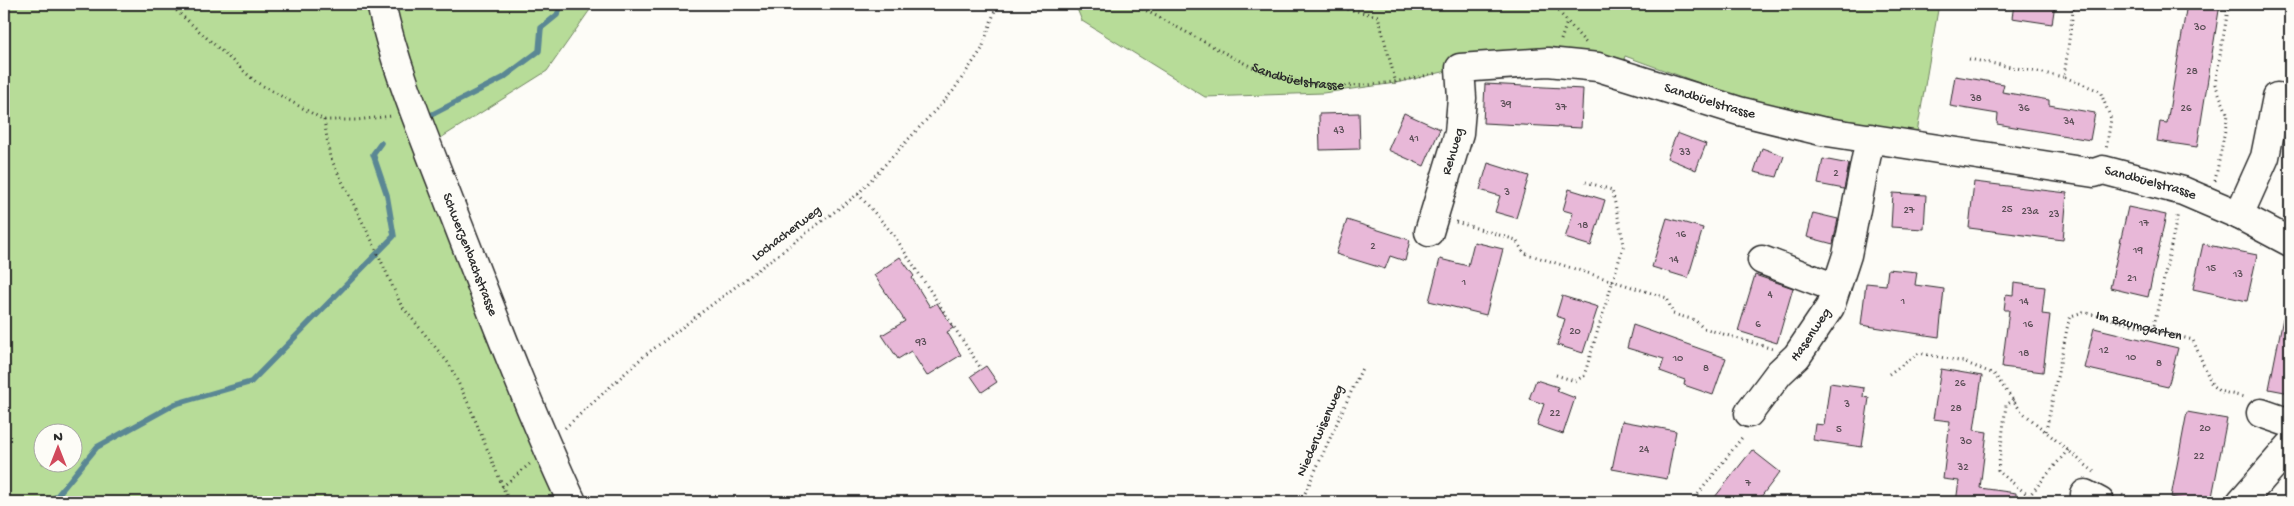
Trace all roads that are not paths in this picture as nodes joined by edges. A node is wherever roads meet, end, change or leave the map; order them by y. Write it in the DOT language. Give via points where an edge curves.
graph roads {
  1 [pos="381,4"];
  2 [pos="1460,68"];
  3 [pos="2277,98"];
  4 [pos="1870,138"];
  5 [pos="2239,215"];
  6 [pos="1431,224"];
  7 [pos="2290,242"];
  8 [pos="1762,260"];
  9 [pos="1836,288"];
  10 [pos="2253,405"];
  11 [pos="1749,413"];
  12 [pos="2290,423"];
  13 [pos="2290,446"];
  14 [pos="572,502"];
  15 [pos="2241,502"];
  1 -- 14 [label="street, Schwerzenbachstrasse" via="387,33 415,111 486,296"];
  2 -- 4 [label="street, Sandbüelstrasse" via="1548,62 1598,67 1739,111 1821,131"];
  2 -- 6 [label="street, Rehweg" via="1459,133"];
  3 -- 5 [label="street" via="2265,157"];
  4 -- 5 [label="street, Sandbüelstrasse" via="2094,173 2103,170 2183,191"];
  4 -- 9 [label="street, Hasenweg" via="1847,255"];
  5 -- 7 [label="street, Sandbüelstrasse"];
  8 -- 9 [label="street"];
  9 -- 11 [label="street, Hasenweg" via="1830,307 1797,356 1778,373"];
  10 -- 12 [label="street"];
  13 -- 15 [label="street"];
}
